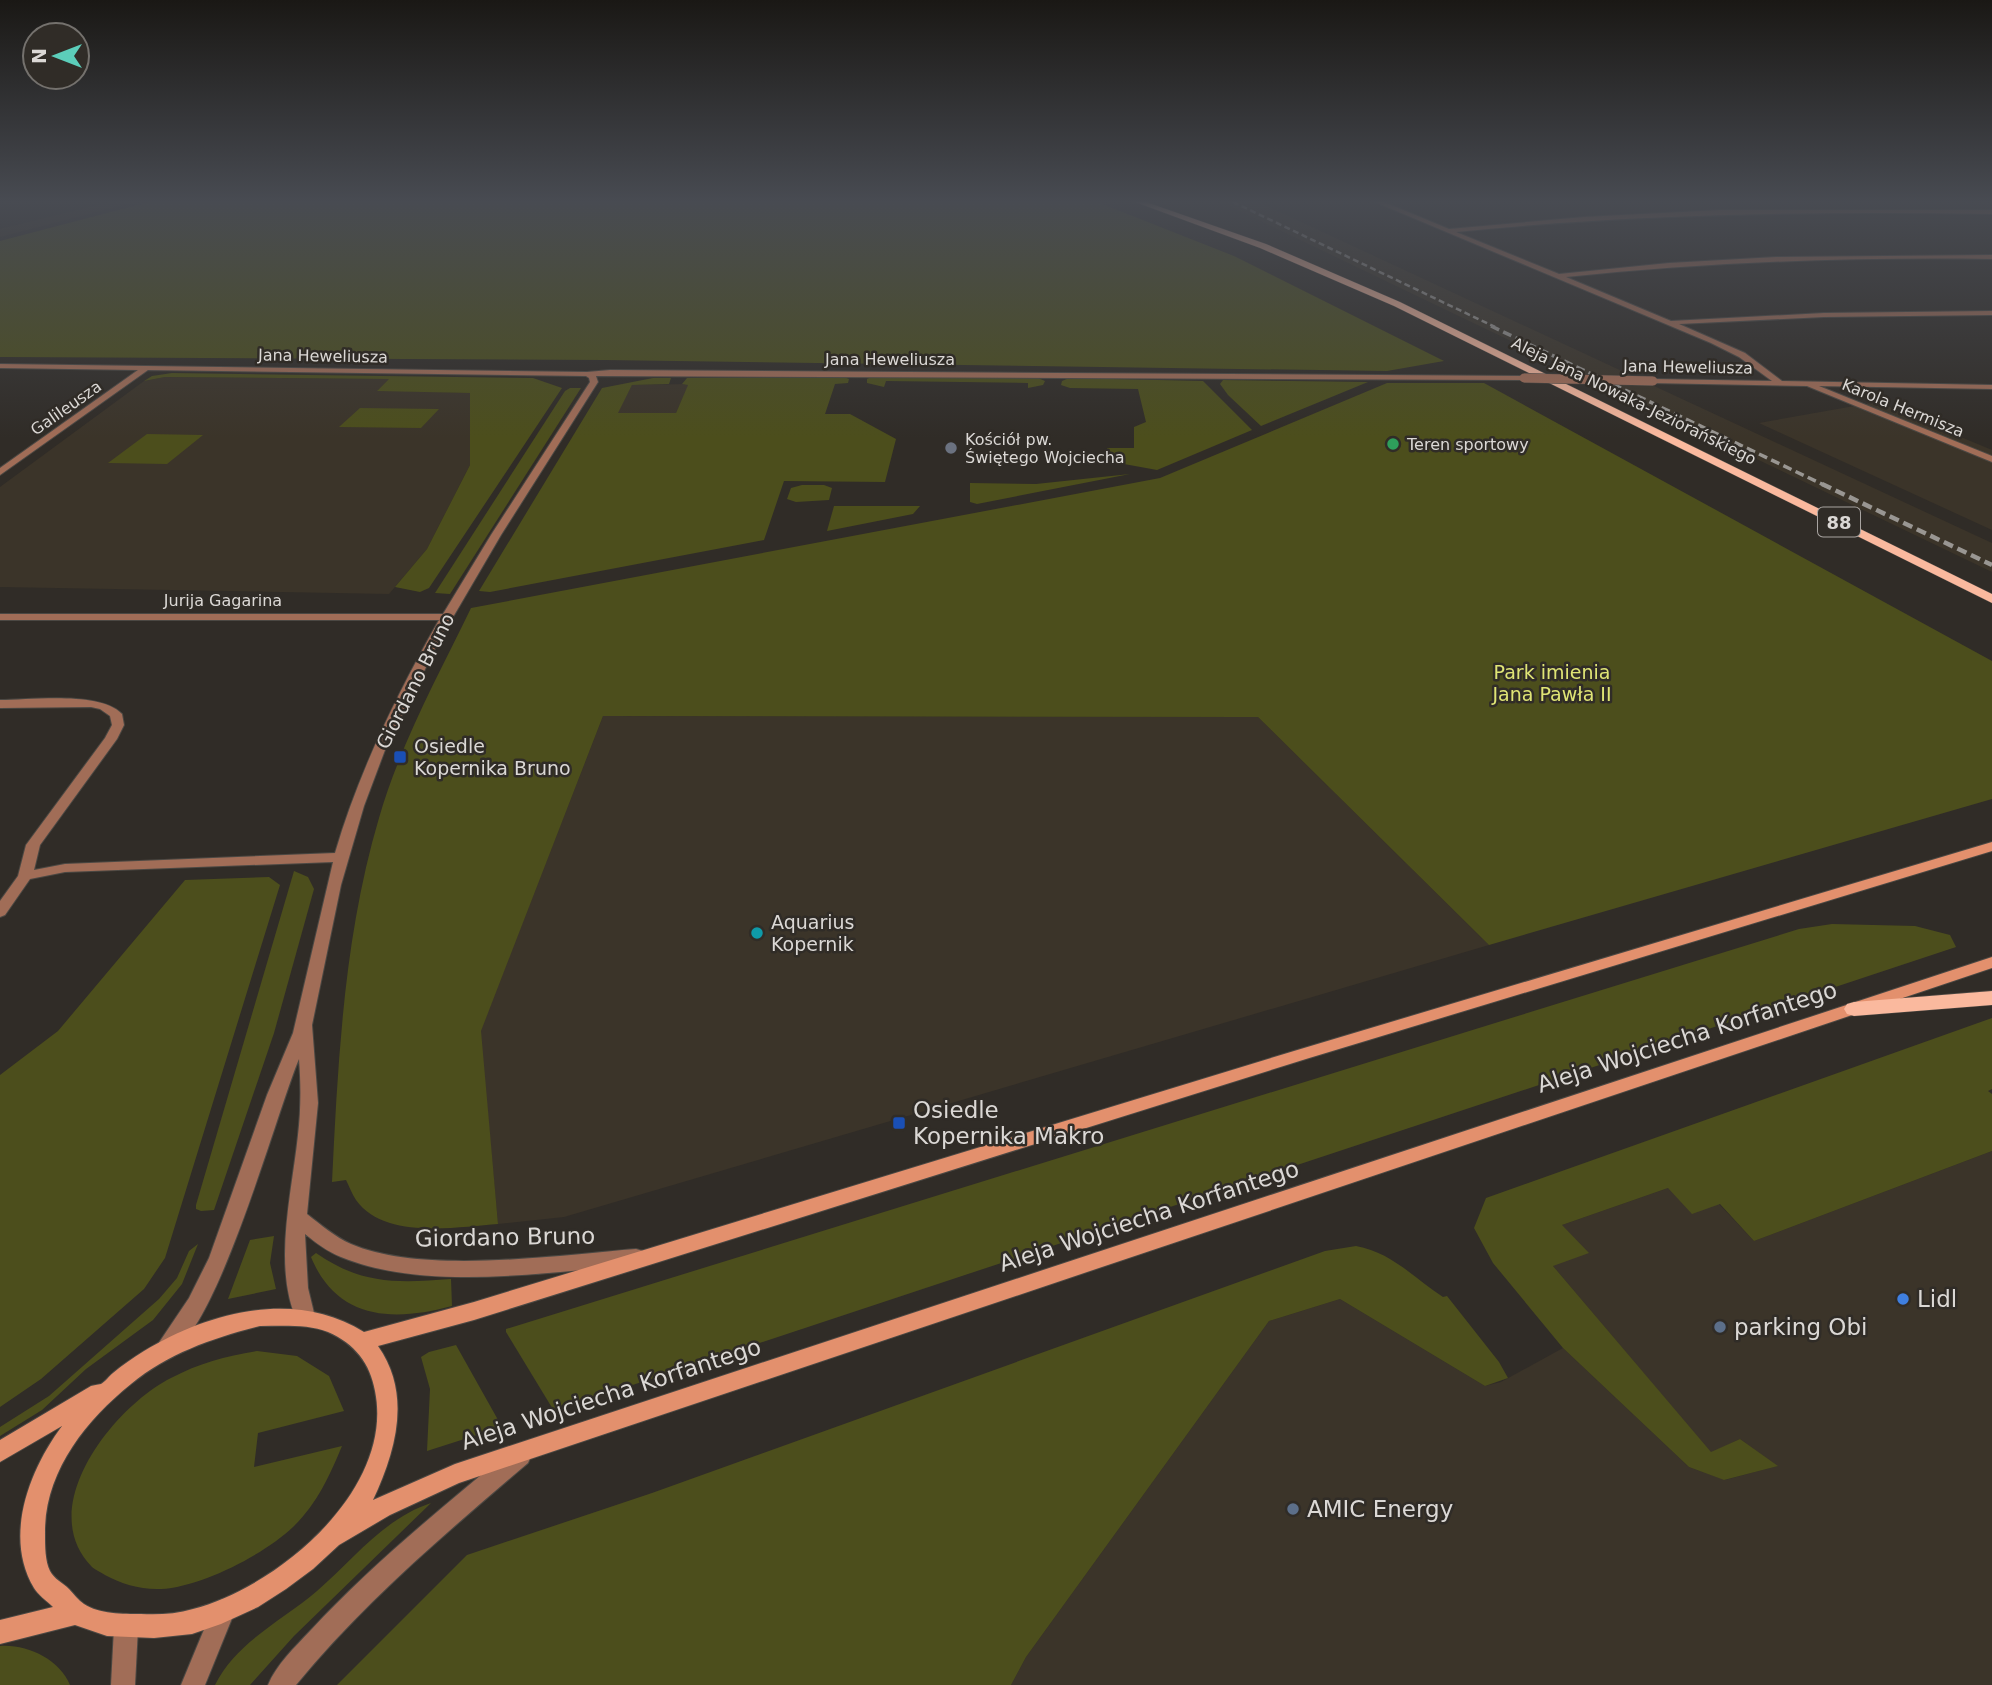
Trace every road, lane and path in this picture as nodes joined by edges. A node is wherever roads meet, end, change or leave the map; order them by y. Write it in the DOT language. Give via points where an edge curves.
graph roads {
  1 [pos="1343,281"];
  2 [pos="1359,281"];
  3 [pos="1571,281"];
  4 [pos="1992,313"];
  5 [pos="1669,322"];
  6 [pos="0,366"];
  7 [pos="148,367"];
  8 [pos="587,374"];
  9 [pos="1779,382"];
  10 [pos="1803,383"];
  11 [pos="1992,387"];
  12 [pos="1992,459"];
  13 [pos="0,472"];
  14 [pos="1992,586"];
  15 [pos="1992,599"];
  16 [pos="0,617"];
  17 [pos="447,617"];
  18 [pos="0,704"];
  19 [pos="1992,846"];
  20 [pos="341,857"];
  21 [pos="25,876"];
  22 [pos="0,912"];
  23 [pos="1992,962"];
  24 [pos="1992,998"];
  25 [pos="1854,1009"];
  26 [pos="305,1022"];
  27 [pos="296,1217"];
  28 [pos="645,1257"];
  29 [pos="304,1317"];
  30 [pos="360,1342"];
  31 [pos="163,1350"];
  32 [pos="120,1380"];
  33 [pos="526,1450"];
  34 [pos="0,1452"];
  35 [pos="330,1538"];
  36 [pos="223,1611"];
  37 [pos="76,1613"];
  38 [pos="125,1628"];
  39 [pos="0,1632"];
  40 [pos="123,1685"];
  41 [pos="193,1685"];
  42 [pos="280,1685"];
  1 -- 15 [label="main road, Aleja Jana Nowaka-Jeziorańskiego / 88"];
  2 -- 14 [label="main road, Aleja Jana Nowaka-Jeziorańskiego / 88"];
  3 -- 5 [label="street"];
  4 -- 5 [label="street"];
  5 -- 9 [label="street" via="1742,355"];
  6 -- 7 [label="street, Jana Heweliusza"];
  7 -- 8 [label="street, Jana Heweliusza"];
  7 -- 13 [label="street, Galileusza"];
  8 -- 9 [label="street, Jana Heweliusza, bridge"];
  8 -- 17 [label="street, Giordano Bruno" via="594,382"];
  9 -- 10 [label="street, Karola Hermisza"];
  10 -- 11 [label="street, Karola Hermisza"];
  10 -- 12 [label="street, Karola Hermisza"];
  16 -- 17 [label="street, Jurija Gagarina"];
  17 -- 20 [label="street, Giordano Bruno" via="390,724 363,787"];
  18 -- 21 [label="street" via="91,703 116,714 118,724 33,845"];
  19 -- 28 [label="main road"];
  20 -- 21 [label="street" via="65,868"];
  20 -- 26 [label="street, Giordano Bruno"];
  21 -- 22 [label="street"];
  23 -- 25 [label="main road, Aleja Wojciecha Korfantego"];
  24 -- 25 [label="main road"];
  25 -- 33 [label="main road, Aleja Wojciecha Korfantego"];
  26 -- 27 [label="street, Giordano Bruno" via="309,1104"];
  26 -- 31 [label="street, Giordano Bruno" via="215,1270 184,1326"];
  27 -- 28 [label="street, Giordano Bruno" via="348,1251 376,1261 470,1267"];
  27 -- 29 [label="street, Giordano Bruno" via="293,1262"];
  28 -- 30 [label="main road"];
  29 -- 30 [label="main road" via="336,1326"];
  29 -- 31 [label="main road" via="260,1317 211,1328"];
  30 -- 35 [label="main road" via="381,1370 390,1406 385,1447 365,1493"];
  31 -- 32 [label="main road"];
  32 -- 34 [label="main road"];
  32 -- 37 [label="main road" via="74,1426 49,1468 30,1532 42,1579"];
  33 -- 35 [label="main road, Aleja Wojciecha Korfantego" via="382,1507"];
  33 -- 42 [label="street" via="408,1551"];
  35 -- 36 [label="main road" via="281,1580"];
  36 -- 38 [label="main road" via="173,1625"];
  36 -- 41 [label="street"];
  37 -- 38 [label="main road"];
  37 -- 39 [label="main road"];
  38 -- 40 [label="street"];
}
